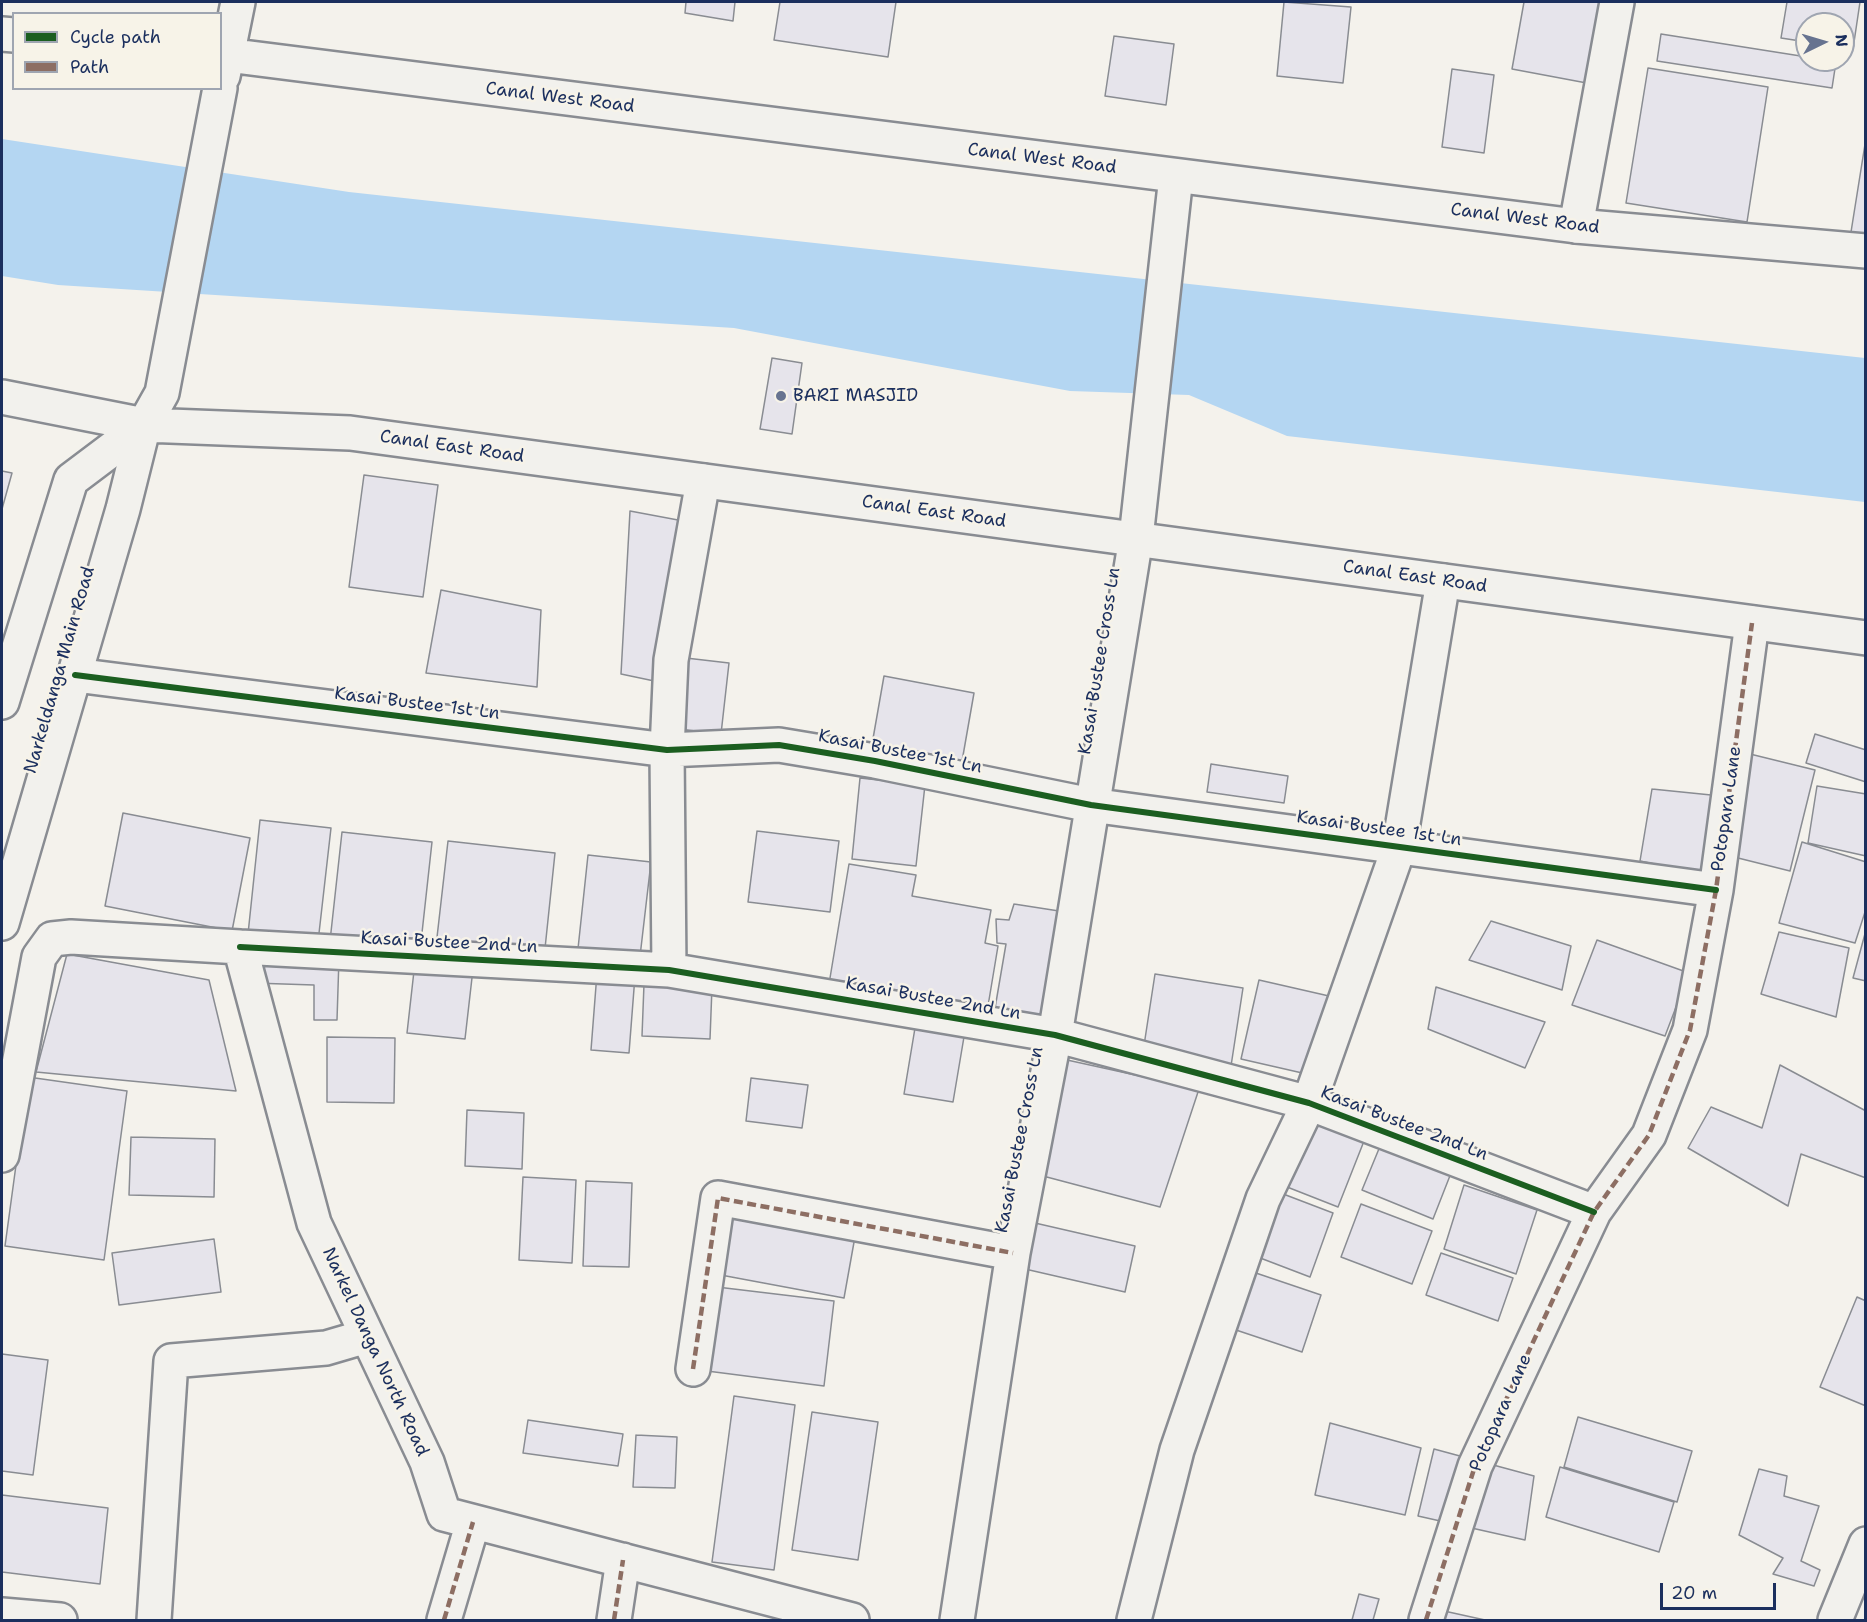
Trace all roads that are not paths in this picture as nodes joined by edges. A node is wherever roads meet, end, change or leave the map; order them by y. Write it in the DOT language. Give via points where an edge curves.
graph roads {
  1 [pos="237,2"];
  2 [pos="1617,2"];
  3 [pos="224,55"];
  4 [pos="222,71"];
  5 [pos="219,95"];
  6 [pos="1176,176"];
  7 [pos="1576,226"];
  8 [pos="1866,252"];
  9 [pos="2,397"];
  10 [pos="144,425"];
  11 [pos="703,481"];
  12 [pos="1136,538"];
  13 [pos="1443,581"];
  14 [pos="1752,623"];
  15 [pos="1866,638"];
  16 [pos="75,675"];
  17 [pos="2,702"];
  18 [pos="667,750"];
  19 [pos="1091,805"];
  20 [pos="1399,847"];
  21 [pos="1716,890"];
  22 [pos="2,923"];
  23 [pos="240,947"];
  24 [pos="669,970"];
  25 [pos="1055,1035"];
  26 [pos="1309,1103"];
  27 [pos="2,1155"];
  28 [pos="1594,1212"];
  29 [pos="1013,1253"];
  30 [pos="368,1336"];
  31 [pos="693,1369"];
  32 [pos="473,1522"];
  33 [pos="1866,1544"];
  34 [pos="623,1560"];
  35 [pos="746,1606"];
  36 [pos="2,1615"];
  37 [pos="60,1620"];
  38 [pos="154,1620"];
  39 [pos="444,1620"];
  40 [pos="614,1620"];
  41 [pos="852,1620"];
  42 [pos="957,1620"];
  43 [pos="1134,1620"];
  44 [pos="1426,1620"];
  45 [pos="1835,1620"];
  1 -- 3 [label="street"];
  2 -- 7 [label="street"];
  3 -- 4 [label="street"];
  3 -- 6 [label="street, Canal West Road"];
  5 -- 10 [label="street" via="162,393"];
  6 -- 7 [label="street, Canal West Road"];
  6 -- 12 [label="street, Kasai Bustee Cross Ln"];
  7 -- 8 [label="street, Canal West Road"];
  9 -- 10 [label="street, Canal East Road"];
  10 -- 11 [label="street, Canal East Road" via="350,433"];
  10 -- 16 [label="street, Narkeldanga Main Road"];
  10 -- 17 [label="street" via="71,480"];
  11 -- 12 [label="street, Canal East Road"];
  11 -- 18 [label="street" via="671,660"];
  12 -- 13 [label="street, Canal East Road"];
  12 -- 19 [label="street, Kasai Bustee Cross Ln"];
  13 -- 14 [label="street, Canal East Road"];
  13 -- 20 [label="street"];
  14 -- 15 [label="street, Canal East Road"];
  14 -- 21 [label="street, Potopara Lane"];
  16 -- 18 [label="street, Kasai Bustee 1st Ln"];
  16 -- 22 [label="street, Narkeldanga Main Road"];
  18 -- 19 [label="street, Kasai Bustee 1st Ln" via="779,745"];
  18 -- 24 [label="street"];
  19 -- 20 [label="street, Kasai Bustee 1st Ln"];
  19 -- 25 [label="street, Kasai Bustee Cross Ln"];
  20 -- 21 [label="street, Kasai Bustee 1st Ln"];
  20 -- 26 [label="street"];
  21 -- 28 [label="street, Potopara Lane" via="1690,1030 1649,1135"];
  23 -- 24 [label="street, Kasai Bustee 2nd Ln"];
  23 -- 27 [label="street" via="52,939 39,957"];
  23 -- 30 [label="street, Narkel Danga North Road" via="314,1223"];
  24 -- 25 [label="street, Kasai Bustee 2nd Ln"];
  25 -- 26 [label="street, Kasai Bustee 2nd Ln"];
  25 -- 29 [label="street, Kasai Bustee Cross Ln"];
  26 -- 28 [label="street, Kasai Bustee 2nd Ln"];
  26 -- 43 [label="street" via="1263,1199 1177,1450"];
  28 -- 44 [label="street, Potopara Lane" via="1475,1466"];
  29 -- 31 [label="street" via="718,1198"];
  29 -- 42 [label="street, Kasai Bustee Cross Ln"];
  30 -- 32 [label="street, Narkel Danga North Road" via="427,1462 444,1514"];
  30 -- 38 [label="street" via="326,1348 171,1361"];
  32 -- 34 [label="street, Narkel Danga North Road"];
  32 -- 39 [label="street"];
  33 -- 45 [label="street"];
  34 -- 35 [label="street, Narkel Danga North Road"];
  34 -- 40 [label="street"];
  35 -- 41 [label="street, Narkel Danga North Road"];
  36 -- 37 [label="street"];
}
